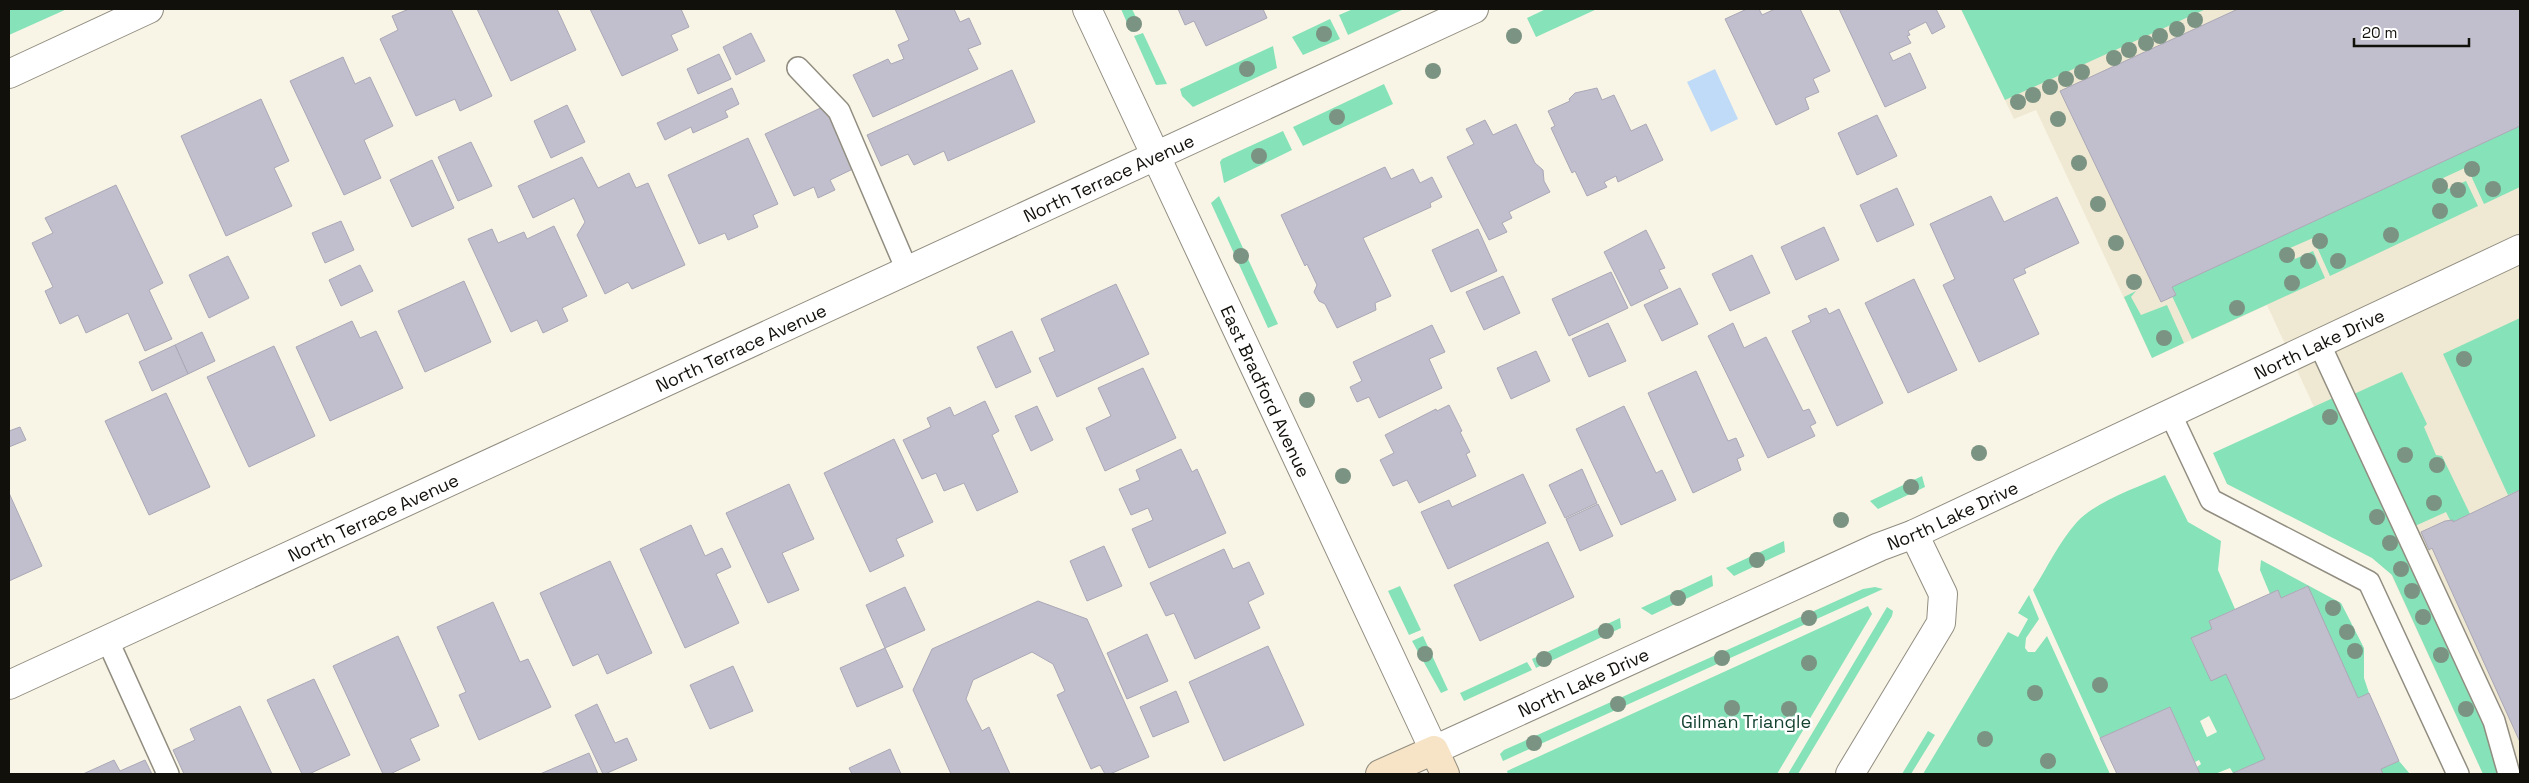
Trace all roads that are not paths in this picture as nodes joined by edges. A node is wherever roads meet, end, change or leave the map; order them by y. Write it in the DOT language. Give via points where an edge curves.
graph roads {
  1 [pos="149,9"];
  2 [pos="1087,9"];
  3 [pos="1474,9"];
  4 [pos="798,68"];
  5 [pos="9,74"];
  6 [pos="1155,156"];
  7 [pos="2520,249"];
  8 [pos="907,270"];
  9 [pos="2319,343"];
  10 [pos="2170,413"];
  11 [pos="1914,534"];
  12 [pos="107,639"];
  13 [pos="9,685"];
  14 [pos="1434,750"];
  15 [pos="168,774"];
  16 [pos="1380,774"];
  17 [pos="1445,774"];
  18 [pos="1850,774"];
  19 [pos="2458,774"];
  20 [pos="2509,774"];
  1 -- 5 [label="street"];
  2 -- 6 [label="street, East Bradford Avenue"];
  3 -- 6 [label="street, North Terrace Avenue"];
  4 -- 8 [label="lane" via="839,111"];
  6 -- 8 [label="street, North Terrace Avenue"];
  6 -- 14 [label="street, East Bradford Avenue"];
  7 -- 9 [label="street, North Lake Drive"];
  8 -- 12 [label="street, North Terrace Avenue"];
  9 -- 10 [label="street, North Lake Drive"];
  9 -- 20 [label="lane" via="2494,721"];
  10 -- 11 [label="street, North Lake Drive"];
  10 -- 19 [label="lane" via="2211,500 2369,582"];
  11 -- 14 [label="street, North Lake Drive" via="1879,547"];
  11 -- 18 [label="street" via="1943,594 1941,622"];
  12 -- 13 [label="street, North Terrace Avenue"];
  12 -- 15 [label="lane"];
  14 -- 16 [label="main road, North Lake Drive"];
  14 -- 17 [label="main road, East Bradford Avenue"];
}
